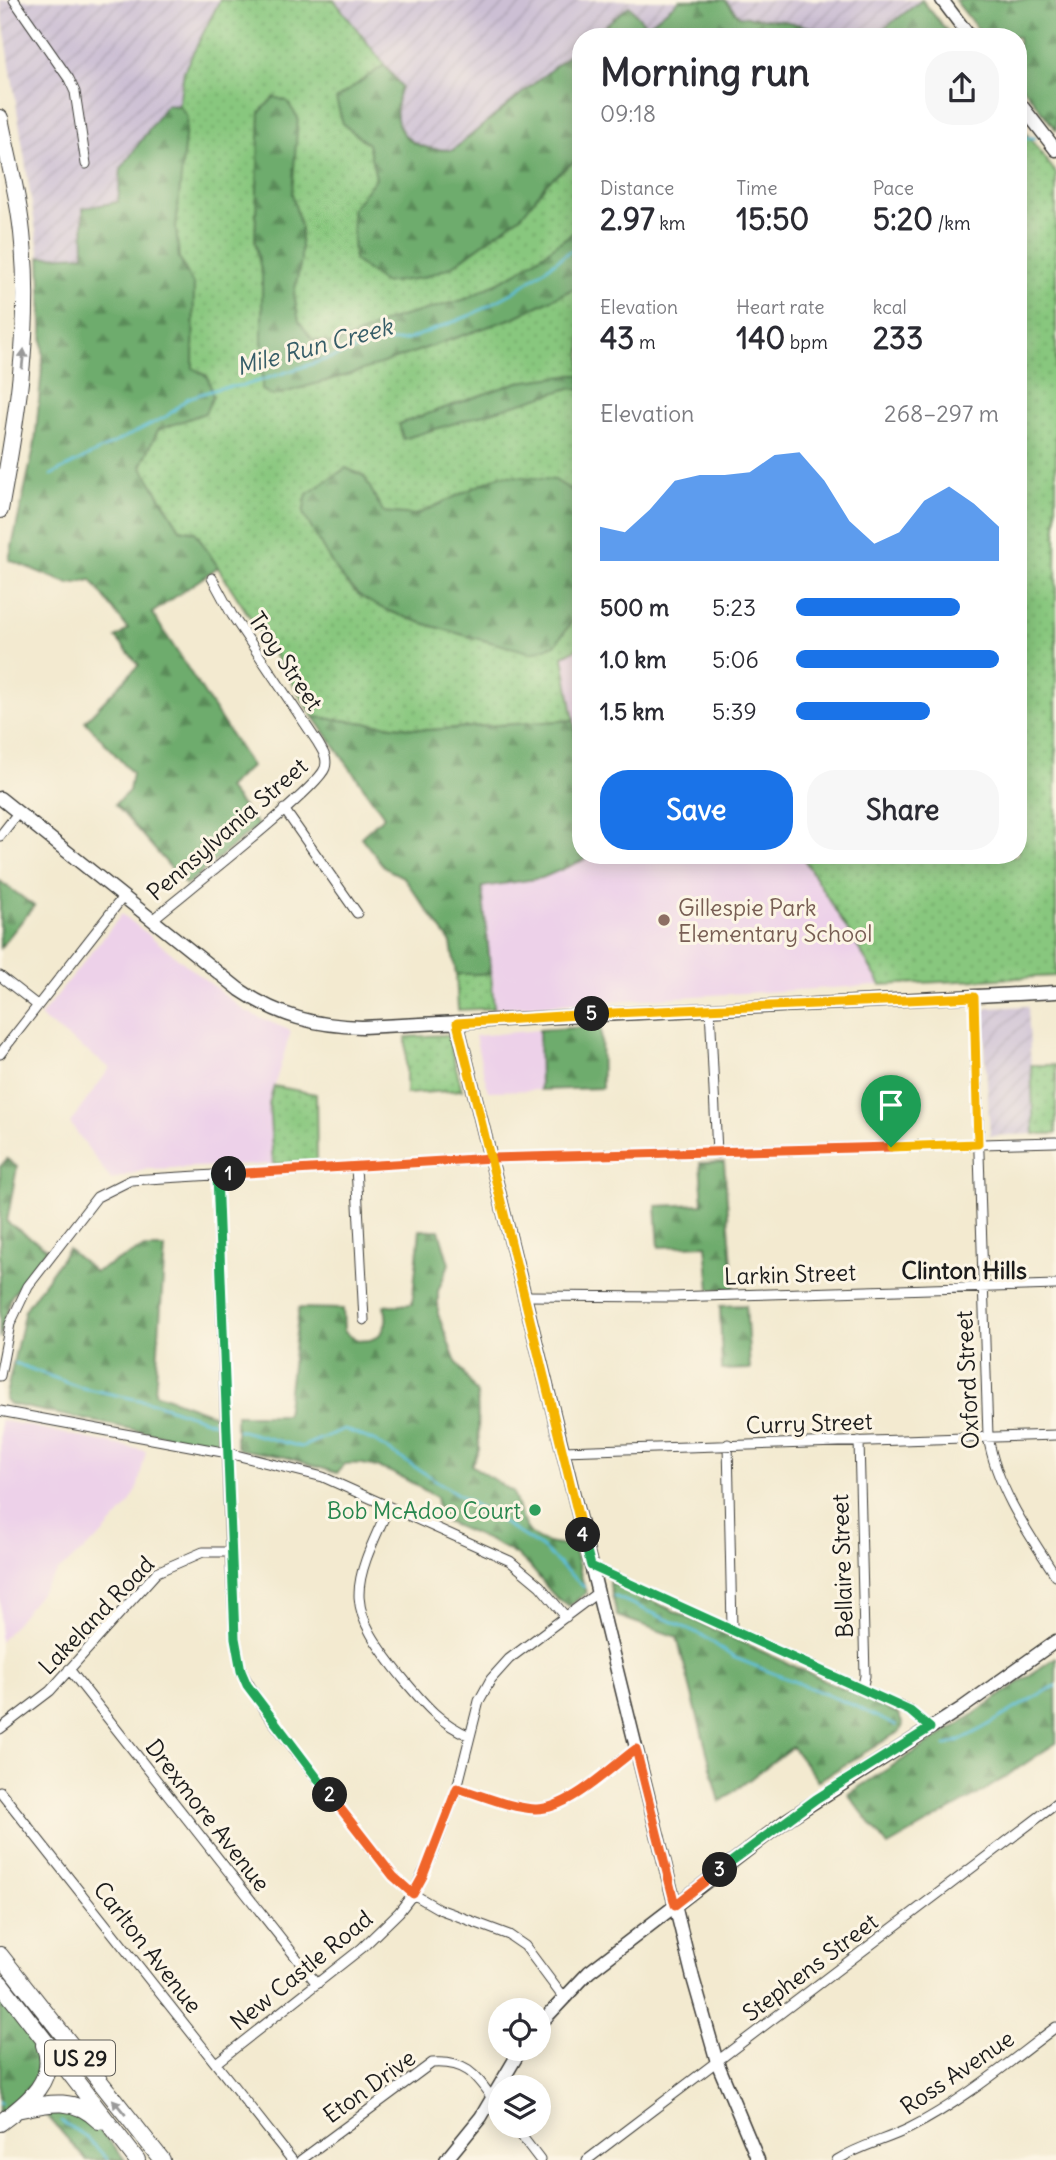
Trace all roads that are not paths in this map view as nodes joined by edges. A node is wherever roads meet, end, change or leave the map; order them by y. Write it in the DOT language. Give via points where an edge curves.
graph roads {
  1 [pos="14,0"];
  2 [pos="942,0"];
  3 [pos="963,28"];
  4 [pos="1027,113"];
  5 [pos="0,118"];
  6 [pos="1056,150"];
  7 [pos="86,164"];
  8 [pos="0,510"];
  9 [pos="212,578"];
  10 [pos="326,765"];
  11 [pos="0,798"];
  12 [pos="284,809"];
  13 [pos="18,813"];
  14 [pos="0,836"];
  15 [pos="123,897"];
  16 [pos="357,913"];
  17 [pos="152,920"];
  18 [pos="0,976"];
  19 [pos="1056,992"];
  20 [pos="974,997"];
  21 [pos="37,1005"];
  22 [pos="710,1007"];
  23 [pos="457,1023"];
  24 [pos="0,1054"];
  25 [pos="1056,1142"];
  26 [pos="978,1144"];
  27 [pos="717,1153"];
  28 [pos="492,1158"];
  29 [pos="356,1166"];
  30 [pos="217,1175"];
  31 [pos="1056,1285"];
  32 [pos="982,1286"];
  33 [pos="525,1296"];
  34 [pos="364,1320"];
  35 [pos="0,1376"];
  36 [pos="0,1411"];
  37 [pos="1056,1435"];
  38 [pos="988,1436"];
  39 [pos="859,1441"];
  40 [pos="728,1444"];
  41 [pos="564,1451"];
  42 [pos="228,1453"];
  43 [pos="389,1507"];
  44 [pos="230,1552"];
  45 [pos="591,1566"];
  46 [pos="1056,1576"];
  47 [pos="597,1594"];
  48 [pos="566,1617"];
  49 [pos="732,1628"];
  50 [pos="1056,1641"];
  51 [pos="69,1669"];
  52 [pos="862,1689"];
  53 [pos="930,1728"];
  54 [pos="0,1729"];
  55 [pos="470,1736"];
  56 [pos="636,1749"];
  57 [pos="457,1788"];
  58 [pos="0,1791"];
  59 [pos="1056,1804"];
  60 [pos="413,1894"];
  61 [pos="675,1905"];
  62 [pos="0,1955"];
  63 [pos="0,1983"];
  64 [pos="317,1984"];
  65 [pos="563,1997"];
  66 [pos="551,2011"];
  67 [pos="1056,2027"];
  68 [pos="35,2028"];
  69 [pos="717,2062"];
  70 [pos="216,2063"];
  71 [pos="488,2094"];
  72 [pos="18,2110"];
  73 [pos="488,2114"];
  74 [pos="0,2123"];
  75 [pos="523,2138"];
  76 [pos="132,2154"];
  77 [pos="162,2160"];
  78 [pos="292,2160"];
  79 [pos="300,2160"];
  80 [pos="446,2160"];
  81 [pos="540,2160"];
  82 [pos="587,2160"];
  83 [pos="758,2160"];
  84 [pos="837,2160"];
  1 -- 7 [label="street" via="75,92"];
  2 -- 3 [label="main road"];
  4 -- 6 [label="main road"];
  8 -- 5 [label="highway, one-way" via="20,384 25,304 23,243"];
  9 -- 10 [label="street, Troy Street" via="326,756"];
  10 -- 12 [label="street, Pennsylvania Street" via="321,776"];
  11 -- 13 [label="main road"];
  12 -- 16 [label="street"];
  12 -- 17 [label="street, Pennsylvania Street"];
  13 -- 14 [label="street"];
  13 -- 15 [label="main road"];
  15 -- 17 [label="main road"];
  15 -- 21 [label="street"];
  17 -- 23 [label="main road" via="240,990 287,1016 341,1026"];
  18 -- 21 [label="street"];
  19 -- 20 [label="main road"];
  20 -- 22 [label="main road"];
  20 -- 26 [label="street, Oxford Street"];
  21 -- 24 [label="street"];
  22 -- 23 [label="main road"];
  22 -- 27 [label="street"];
  23 -- 28 [label="main road"];
  25 -- 26 [label="street"];
  26 -- 27 [label="street"];
  26 -- 32 [label="street, Oxford Street"];
  27 -- 28 [label="street"];
  28 -- 29 [label="street"];
  28 -- 33 [label="main road"];
  29 -- 30 [label="street"];
  29 -- 34 [label="street"];
  30 -- 35 [label="street" via="131,1180 97,1197 17,1305"];
  30 -- 42 [label="street"];
  31 -- 32 [label="street, Larkin Street"];
  32 -- 33 [label="street, Larkin Street" via="672,1297"];
  32 -- 38 [label="street, Oxford Street"];
  33 -- 41 [label="main road"];
  36 -- 42 [label="street"];
  37 -- 38 [label="street, Curry Street"];
  38 -- 39 [label="street, Curry Street"];
  38 -- 46 [label="street, Oxford Street" via="992,1463 1002,1484"];
  39 -- 40 [label="street, Curry Street"];
  39 -- 52 [label="street, Bellaire Street"];
  40 -- 41 [label="street, Curry Street"];
  40 -- 49 [label="street"];
  41 -- 45 [label="main road"];
  42 -- 43 [label="street" via="323,1477"];
  42 -- 44 [label="street"];
  43 -- 48 [label="street" via="510,1561 540,1586"];
  43 -- 55 [label="street" via="362,1564 363,1623 430,1712"];
  44 -- 51 [label="street, Lakeland Road" via="203,1552 157,1572"];
  44 -- 60 [label="street" via="235,1638 247,1685 393,1876"];
  45 -- 47 [label="main road"];
  45 -- 49 [label="street"];
  47 -- 48 [label="street, New Castle Road"];
  47 -- 56 [label="main road"];
  48 -- 55 [label="street, New Castle Road" via="509,1659 491,1679"];
  49 -- 52 [label="street"];
  50 -- 53 [label="main road"];
  51 -- 54 [label="street, Lakeland Road" via="50,1691"];
  51 -- 64 [label="street, Drexmore Avenue"];
  52 -- 53 [label="street" via="910,1711"];
  53 -- 61 [label="main road" via="816,1799"];
  55 -- 57 [label="street, New Castle Road"];
  56 -- 57 [label="street" via="567,1801 548,1808 526,1807"];
  56 -- 61 [label="main road"];
  57 -- 60 [label="street, New Castle Road"];
  58 -- 70 [label="street, Carlton Avenue"];
  59 -- 69 [label="street, Stephens Street"];
  60 -- 64 [label="street, New Castle Road" via="384,1929"];
  60 -- 65 [label="street" via="526,1946"];
  61 -- 65 [label="main road"];
  61 -- 69 [label="main road"];
  77 -- 62 [label="highway, US 29, one-way"];
  63 -- 68 [label="highway, US 29"];
  64 -- 70 [label="street, New Castle Road"];
  65 -- 66 [label="main road"];
  67 -- 84 [label="street, Ross Avenue" via="954,2103 909,2129 859,2146"];
  68 -- 72 [label="highway" via="46,2049 47,2076"];
  68 -- 76 [label="highway, US 29"];
  69 -- 82 [label="street, Stephens Street"];
  69 -- 83 [label="main road"];
  70 -- 78 [label="street, Carlton Avenue"];
  71 -- 79 [label="street, Eton Drive" via="463,2065 432,2063"];
  72 -- 74 [label="highway"];
  72 -- 76 [label="highway" via="61,2100 90,2112"];
  73 -- 80 [label="main road"];
  75 -- 81 [label="street"];
}
